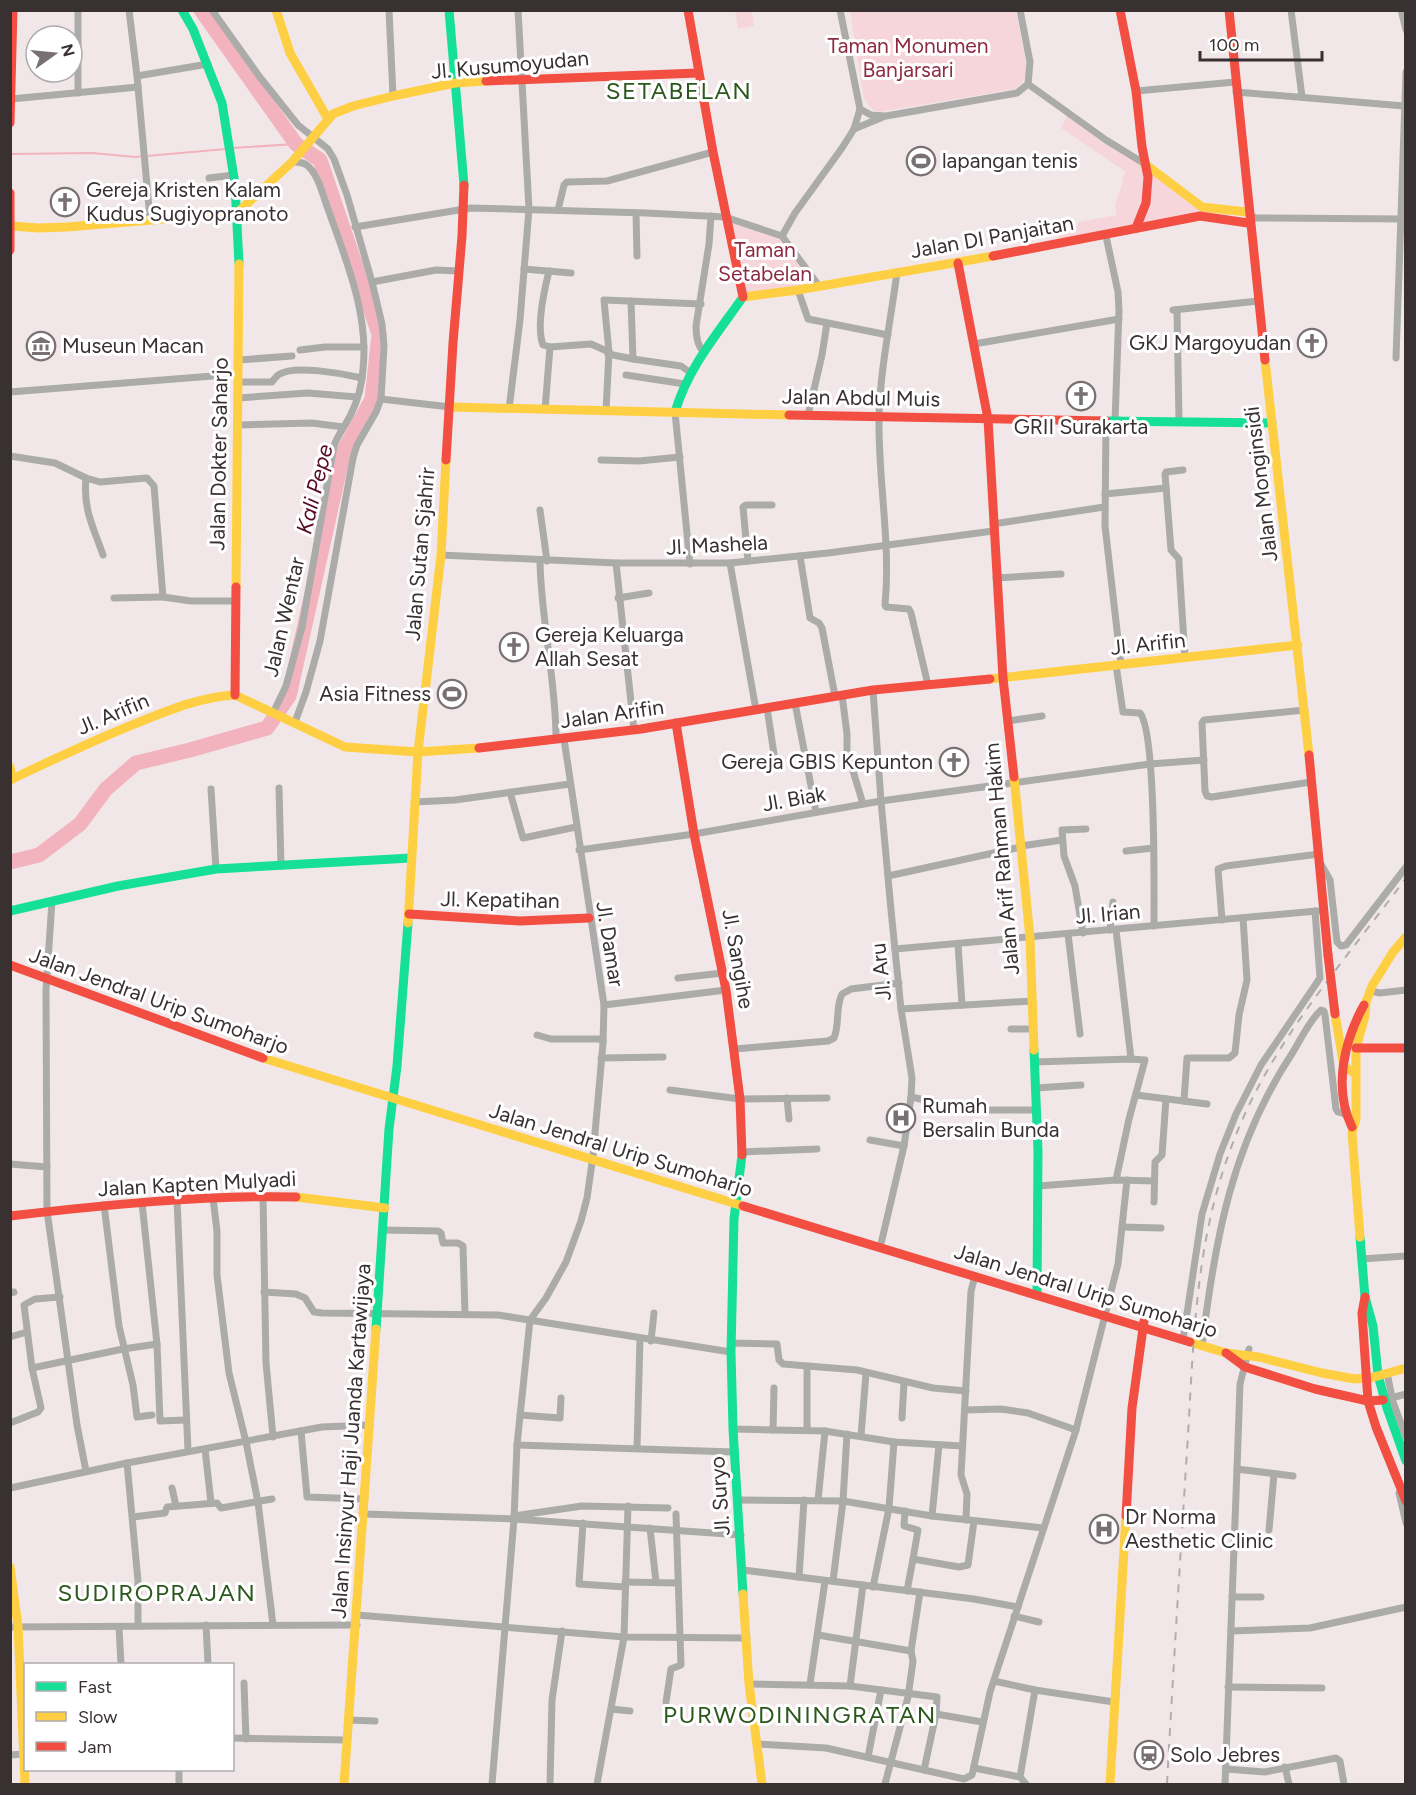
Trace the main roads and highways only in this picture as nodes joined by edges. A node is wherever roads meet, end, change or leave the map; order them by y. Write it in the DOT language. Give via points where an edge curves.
graph roads {
  1 [pos="13,10"];
  2 [pos="182,10"];
  3 [pos="276,10"];
  4 [pos="449,10"];
  5 [pos="688,10"];
  6 [pos="1120,10"];
  7 [pos="1229,10"];
  8 [pos="12,23"];
  9 [pos="698,73"];
  10 [pos="11,77"];
  11 [pos="455,83"];
  12 [pos="11,99"];
  13 [pos="328,119"];
  14 [pos="10,123"];
  15 [pos="1145,164"];
  16 [pos="10,193"];
  17 [pos="1201,211"];
  18 [pos="1247,212"];
  19 [pos="237,213"];
  20 [pos="1252,220"];
  21 [pos="11,226"];
  22 [pos="1136,228"];
  23 [pos="10,250"];
  24 [pos="958,263"];
  25 [pos="743,297"];
  26 [pos="450,407"];
  27 [pos="675,412"];
  28 [pos="988,419"];
  29 [pos="1272,423"];
  30 [pos="1298,645"];
  31 [pos="1002,678"];
  32 [pos="235,695"];
  33 [pos="676,723"];
  34 [pos="418,752"];
  35 [pos="10,767"];
  36 [pos="11,780"];
  37 [pos="411,858"];
  38 [pos="10,911"];
  39 [pos="409,914"];
  40 [pos="589,918"];
  41 [pos="1406,938"];
  42 [pos="10,966"];
  43 [pos="1366,1002"];
  44 [pos="1356,1048"];
  45 [pos="1406,1048"];
  46 [pos="1344,1067"];
  47 [pos="1355,1073"];
  48 [pos="392,1099"];
  49 [pos="1352,1127"];
  50 [pos="736,1204"];
  51 [pos="385,1208"];
  52 [pos="10,1216"];
  53 [pos="1037,1295"];
  54 [pos="1365,1297"];
  55 [pos="1144,1324"];
  56 [pos="1226,1353"];
  57 [pos="1281,1362"];
  58 [pos="1406,1368"];
  59 [pos="1383,1374"];
  60 [pos="1277,1377"];
  61 [pos="1366,1379"];
  62 [pos="1388,1399"];
  63 [pos="1368,1401"];
  64 [pos="1403,1449"];
  65 [pos="1387,1454"];
  66 [pos="1406,1461"];
  67 [pos="1406,1501"];
  68 [pos="10,1567"];
  69 [pos="14,1627"];
  70 [pos="24,1748"];
  71 [pos="344,1785"];
  72 [pos="762,1785"];
  73 [pos="1110,1785"];
  1 -- 8 [label="main road"];
  2 -- 19 [label="main road, Jalan Dokter Saharjo" via="222,103"];
  3 -- 13 [label="main road" via="293,56"];
  4 -- 11 [label="main road, Jalan Sutan Sjahrir"];
  5 -- 9 [label="main road"];
  6 -- 15 [label="main road"];
  7 -- 18 [label="main road, Jalan Monginsidi"];
  8 -- 10 [label="main road"];
  9 -- 11 [label="main road, Jl. Kusumoyudan"];
  9 -- 25 [label="main road"];
  10 -- 12 [label="main road"];
  11 -- 13 [label="main road, Jl. Kusumoyudan" via="346,108"];
  11 -- 26 [label="main road, Jalan Sutan Sjahrir" via="463,208"];
  12 -- 14 [label="main road"];
  13 -- 19 [label="main road, Jl. Kusumoyudan" via="292,162"];
  15 -- 17 [label="main road"];
  15 -- 22 [label="main road" via="1148,190"];
  16 -- 21 [label="main road"];
  17 -- 18 [label="main road"];
  17 -- 20 [label="main road, Jalan DI Panjaitan"];
  17 -- 22 [label="main road, Jalan DI Panjaitan"];
  18 -- 20 [label="main road, Jalan Monginsidi"];
  19 -- 21 [label="main road" via="48,228"];
  19 -- 32 [label="main road, Jalan Dokter Saharjo" via="240,271"];
  20 -- 29 [label="main road, Jalan Monginsidi"];
  21 -- 23 [label="main road"];
  22 -- 24 [label="main road, Jalan DI Panjaitan"];
  24 -- 25 [label="main road, Jalan DI Panjaitan"];
  24 -- 28 [label="main road, Jalan Arif Rahman Hakim"];
  25 -- 27 [label="main road" via="684,384"];
  26 -- 27 [label="main road, Jalan Abdul Muis"];
  26 -- 34 [label="main road, Jalan Sutan Sjahrir" via="441,555"];
  27 -- 28 [label="main road, Jalan Abdul Muis"];
  28 -- 29 [label="main road, Jalan Abdul Muis"];
  28 -- 31 [label="main road, Jalan Arif Rahman Hakim"];
  29 -- 30 [label="main road, Jalan Monginsidi"];
  30 -- 31 [label="main road, Jl. Arifin"];
  30 -- 46 [label="main road, Jalan Monginsidi, bridge" via="1321,864 1320,910"];
  31 -- 33 [label="main road, Jalan Arifin" via="873,690"];
  31 -- 53 [label="main road, Jalan Arif Rahman Hakim" via="1030,938 1037,1110"];
  32 -- 34 [label="main road, Jalan Arifin" via="345,747"];
  32 -- 36 [label="main road, Jl. Arifin" via="207,697 157,714"];
  33 -- 34 [label="main road, Jalan Arifin" via="464,750"];
  33 -- 50 [label="main road, Jl. Sangihe" via="734,1049 742,1152"];
  34 -- 37 [label="main road, Jalan Sutan Sjahrir"];
  35 -- 36 [label="main road"];
  37 -- 38 [label="main road" via="216,869"];
  37 -- 39 [label="main road, Jalan Sutan Sjahrir"];
  39 -- 40 [label="main road, Jl. Kepatihan" via="520,921"];
  39 -- 48 [label="main road, Jalan Sutan Sjahrir"];
  41 -- 43 [label="main road" via="1393,952"];
  42 -- 48 [label="main road, Jalan Jendral Urip Sumoharjo" via="287,1067"];
  43 -- 44 [label="main road"];
  43 -- 46 [label="main road" via="1353,1026"];
  44 -- 45 [label="main road"];
  44 -- 47 [label="main road"];
  46 -- 47 [label="main road"];
  46 -- 49 [label="main road" via="1344,1114"];
  47 -- 49 [label="main road" via="1356,1119"];
  48 -- 50 [label="main road, Jalan Jendral Urip Sumoharjo"];
  48 -- 51 [label="main road, Jalan Insinyur Haji Juanda Kartawijaya"];
  49 -- 54 [label="main road"];
  50 -- 53 [label="main road, Jalan Jendral Urip Sumoharjo" via="975,1276 988,1276"];
  50 -- 72 [label="main road, Jl. Suryo" via="731,1347 734,1452 749,1684"];
  51 -- 52 [label="main road, Jalan Kapten Mulyadi" via="307,1197 263,1196 104,1205"];
  51 -- 71 [label="main road, Jalan Insinyur Haji Juanda Kartawijaya"];
  53 -- 55 [label="main road, Jalan Jendral Urip Sumoharjo"];
  54 -- 59 [label="main road" via="1372,1312"];
  54 -- 61 [label="main road" via="1362,1313"];
  55 -- 56 [label="main road, Jalan Jendral Urip Sumoharjo"];
  55 -- 73 [label="main road" via="1132,1408"];
  56 -- 57 [label="main road, Jalan Jendral Urip Sumoharjo" via="1249,1351"];
  56 -- 60 [label="main road, Jalan Jendral Urip Sumoharjo" via="1245,1367"];
  57 -- 60 [label="main road"];
  57 -- 61 [label="main road, Jalan Jendral Urip Sumoharjo"];
  58 -- 59 [label="main road"];
  59 -- 61 [label="main road"];
  59 -- 62 [label="main road"];
  60 -- 63 [label="main road, Jalan Jendral Urip Sumoharjo"];
  61 -- 63 [label="main road"];
  62 -- 63 [label="main road, Jalan Jendral Urip Sumoharjo"];
  62 -- 64 [label="main road"];
  63 -- 65 [label="main road"];
  64 -- 65 [label="main road"];
  64 -- 66 [label="main road"];
  65 -- 67 [label="main road"];
  68 -- 69 [label="main road"];
  69 -- 70 [label="main road"];
}
